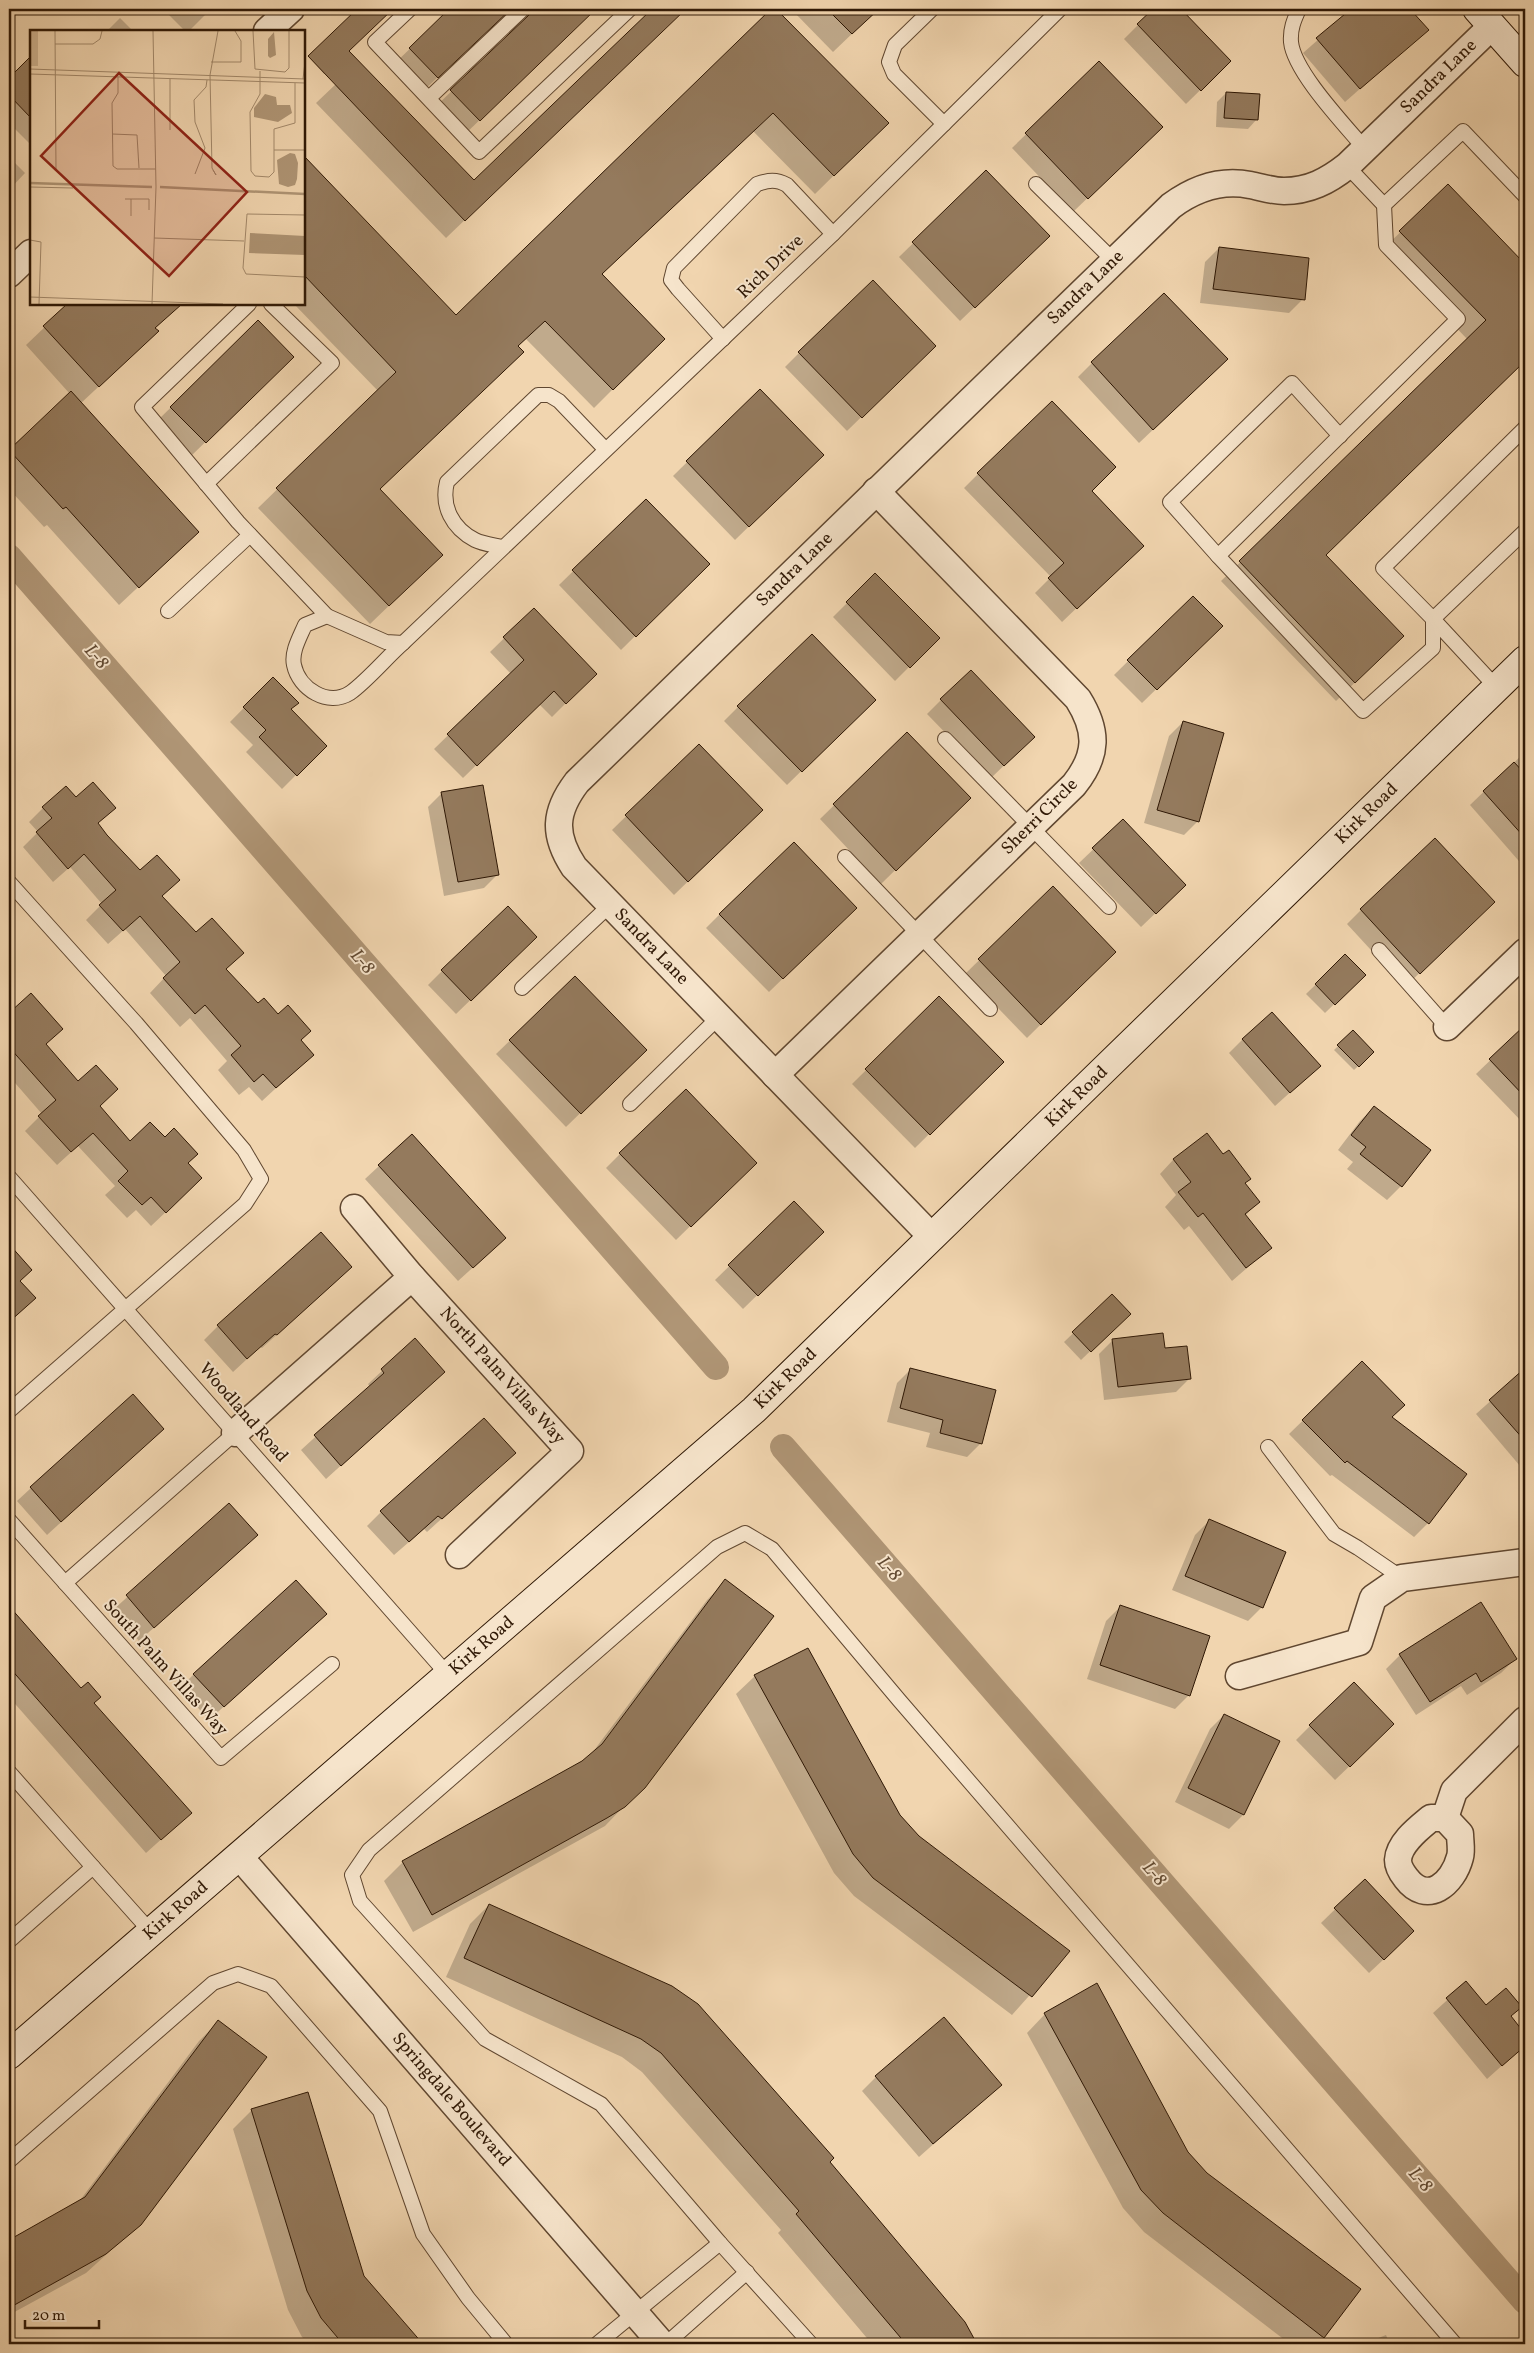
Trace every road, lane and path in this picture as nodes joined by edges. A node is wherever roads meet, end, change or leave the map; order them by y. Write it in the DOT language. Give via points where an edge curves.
graph roads {
  1 [pos="291,9"];
  2 [pos="410,9"];
  3 [pos="523,9"];
  4 [pos="630,9"];
  5 [pos="932,9"];
  6 [pos="1300,9"];
  7 [pos="1053,11"];
  8 [pos="1485,17"];
  9 [pos="268,30"];
  10 [pos="1525,63"];
  11 [pos="429,98"];
  12 [pos="944,124"];
  13 [pos="1356,157"];
  14 [pos="1036,184"];
  15 [pos="1525,196"];
  16 [pos="1384,205"];
  17 [pos="833,234"];
  18 [pos="30,254"];
  19 [pos="1114,261"];
  20 [pos="9,274"];
  21 [pos="248,305"];
  22 [pos="272,305"];
  23 [pos="723,339"];
  24 [pos="1525,428"];
  25 [pos="1340,436"];
  26 [pos="605,449"];
  27 [pos="206,484"];
  28 [pos="876,492"];
  29 [pos="1525,531"];
  30 [pos="250,535"];
  31 [pos="502,547"];
  32 [pos="1218,556"];
  33 [pos="168,610"];
  34 [pos="327,616"];
  35 [pos="1433,619"];
  36 [pos="403,642"];
  37 [pos="1525,660"];
  38 [pos="1496,688"];
  39 [pos="945,738"];
  40 [pos="1031,827"];
  41 [pos="845,856"];
  42 [pos="9,882"];
  43 [pos="610,905"];
  44 [pos="1109,907"];
  45 [pos="920,934"];
  46 [pos="1379,950"];
  47 [pos="1525,952"];
  48 [pos="522,988"];
  49 [pos="990,1009"];
  50 [pos="719,1017"];
  51 [pos="1447,1027"];
  52 [pos="775,1075"];
  53 [pos="630,1104"];
  54 [pos="9,1177"];
  55 [pos="354,1208"];
  56 [pos="932,1238"];
  57 [pos="412,1277"];
  58 [pos="126,1309"];
  59 [pos="9,1411"];
  60 [pos="235,1433"];
  61 [pos="1268,1447"];
  62 [pos="9,1520"];
  63 [pos="458,1555"];
  64 [pos="1525,1562"];
  65 [pos="1402,1578"];
  66 [pos="65,1583"];
  67 [pos="332,1664"];
  68 [pos="448,1675"];
  69 [pos="1239,1676"];
  70 [pos="1525,1720"];
  71 [pos="9,1772"];
  72 [pos="1445,1818"];
  73 [pos="239,1856"];
  74 [pos="93,1867"];
  75 [pos="151,1932"];
  76 [pos="9,1941"];
  77 [pos="9,2055"];
  78 [pos="9,2161"];
  79 [pos="720,2243"];
  80 [pos="747,2272"];
  81 [pos="636,2313"];
  82 [pos="506,2344"];
  83 [pos="597,2344"];
  84 [pos="662,2344"];
  85 [pos="666,2344"];
  86 [pos="811,2344"];
  87 [pos="1455,2344"];
  1 -- 9 [label="street"];
  2 -- 11 [label="lane" via="375,42"];
  3 -- 11 [label="lane"];
  4 -- 11 [label="lane" via="479,152"];
  5 -- 12 [label="lane" via="896,45 888,62 894,74"];
  6 -- 13 [label="lane" via="1292,23 1291,43 1296,58"];
  7 -- 12 [label="lane, Rich Drive"];
  8 -- 10 [label="street"];
  8 -- 13 [label="street, Sandra Lane"];
  12 -- 17 [label="lane, Rich Drive"];
  13 -- 16 [label="lane"];
  13 -- 19 [label="street, Sandra Lane" via="1317,185 1300,190 1283,191 1233,183 1199,189 1170,206"];
  14 -- 19 [label="lane"];
  15 -- 16 [label="lane" via="1463,131"];
  16 -- 25 [label="lane" via="1386,245 1458,319"];
  17 -- 23 [label="lane, Rich Drive"];
  17 -- 23 [label="lane" via="787,185 778,180 757,184 674,268 672,280 678,289"];
  18 -- 20 [label="street"];
  19 -- 28 [label="street, Sandra Lane"];
  21 -- 27 [label="lane" via="142,407"];
  22 -- 27 [label="lane" via="332,363"];
  23 -- 26 [label="lane, Rich Drive"];
  24 -- 35 [label="lane" via="1383,568"];
  25 -- 32 [label="lane"];
  25 -- 32 [label="lane" via="1292,383 1170,502"];
  26 -- 31 [label="lane, Rich Drive"];
  26 -- 31 [label="lane" via="559,401 549,395 538,395 524,408 447,482 444,495 448,514 461,530 476,541"];
  27 -- 30 [label="lane"];
  28 -- 40 [label="street, Sherri Circle" via="1072,693 1088,715 1093,733 1092,752 1086,770"];
  28 -- 43 [label="street, Sandra Lane" via="584,775 566,797 559,814 558,833 563,851"];
  29 -- 35 [label="lane"];
  30 -- 33 [label="lane"];
  30 -- 34 [label="lane"];
  31 -- 36 [label="lane, Rich Drive"];
  32 -- 35 [label="lane" via="1363,712 1433,648"];
  34 -- 36 [label="lane" via="386,642"];
  34 -- 36 [label="lane, Rich Drive" via="306,626 295,646 293,664 298,678 313,693 321,696 329,698 349,694"];
  35 -- 38 [label="lane"];
  37 -- 38 [label="street, Kirk Road"];
  38 -- 56 [label="street, Kirk Road"];
  39 -- 40 [label="lane"];
  40 -- 44 [label="lane"];
  40 -- 45 [label="street, Sherri Circle"];
  41 -- 45 [label="lane"];
  42 -- 58 [label="lane" via="238,1142 261,1179 245,1204"];
  43 -- 48 [label="lane"];
  43 -- 50 [label="street, Sandra Lane"];
  45 -- 49 [label="lane"];
  45 -- 52 [label="street, Sherri Circle"];
  46 -- 51 [label="lane"];
  47 -- 51 [label="street"];
  50 -- 52 [label="street, Sandra Lane"];
  50 -- 53 [label="lane"];
  52 -- 56 [label="street, Sandra Lane"];
  54 -- 58 [label="lane, Woodland Road"];
  55 -- 57 [label="street, North Palm Villas Way"];
  56 -- 68 [label="street, Kirk Road" via="754,1410"];
  57 -- 60 [label="street"];
  57 -- 63 [label="street, North Palm Villas Way" via="570,1451"];
  58 -- 59 [label="lane"];
  58 -- 60 [label="lane, Woodland Road"];
  60 -- 66 [label="lane"];
  60 -- 68 [label="lane, Woodland Road"];
  61 -- 65 [label="lane" via="1334,1534"];
  62 -- 66 [label="lane, South Palm Villas Way"];
  64 -- 65 [label="street"];
  65 -- 69 [label="street" via="1373,1598 1359,1642"];
  66 -- 67 [label="lane, South Palm Villas Way" via="221,1758"];
  68 -- 73 [label="street, Kirk Road"];
  70 -- 72 [label="street" via="1454,1791"];
  71 -- 74 [label="lane"];
  73 -- 75 [label="street, Kirk Road"];
  73 -- 81 [label="street, Springdale Boulevard"];
  74 -- 75 [label="lane"];
  74 -- 76 [label="lane"];
  75 -- 77 [label="street, Kirk Road"];
  78 -- 82 [label="lane" via="213,1983 238,1974 271,1986 380,2111 423,2234 468,2298"];
  79 -- 80 [label="lane"];
  79 -- 81 [label="lane"];
  79 -- 87 [label="lane" via="601,2104 485,2039 360,1900 352,1875 369,1850 687,1572 717,1547 745,1533 772,1550"];
  80 -- 85 [label="lane"];
  80 -- 86 [label="lane"];
  81 -- 83 [label="lane"];
  81 -- 84 [label="street, Springdale Boulevard"];
}
